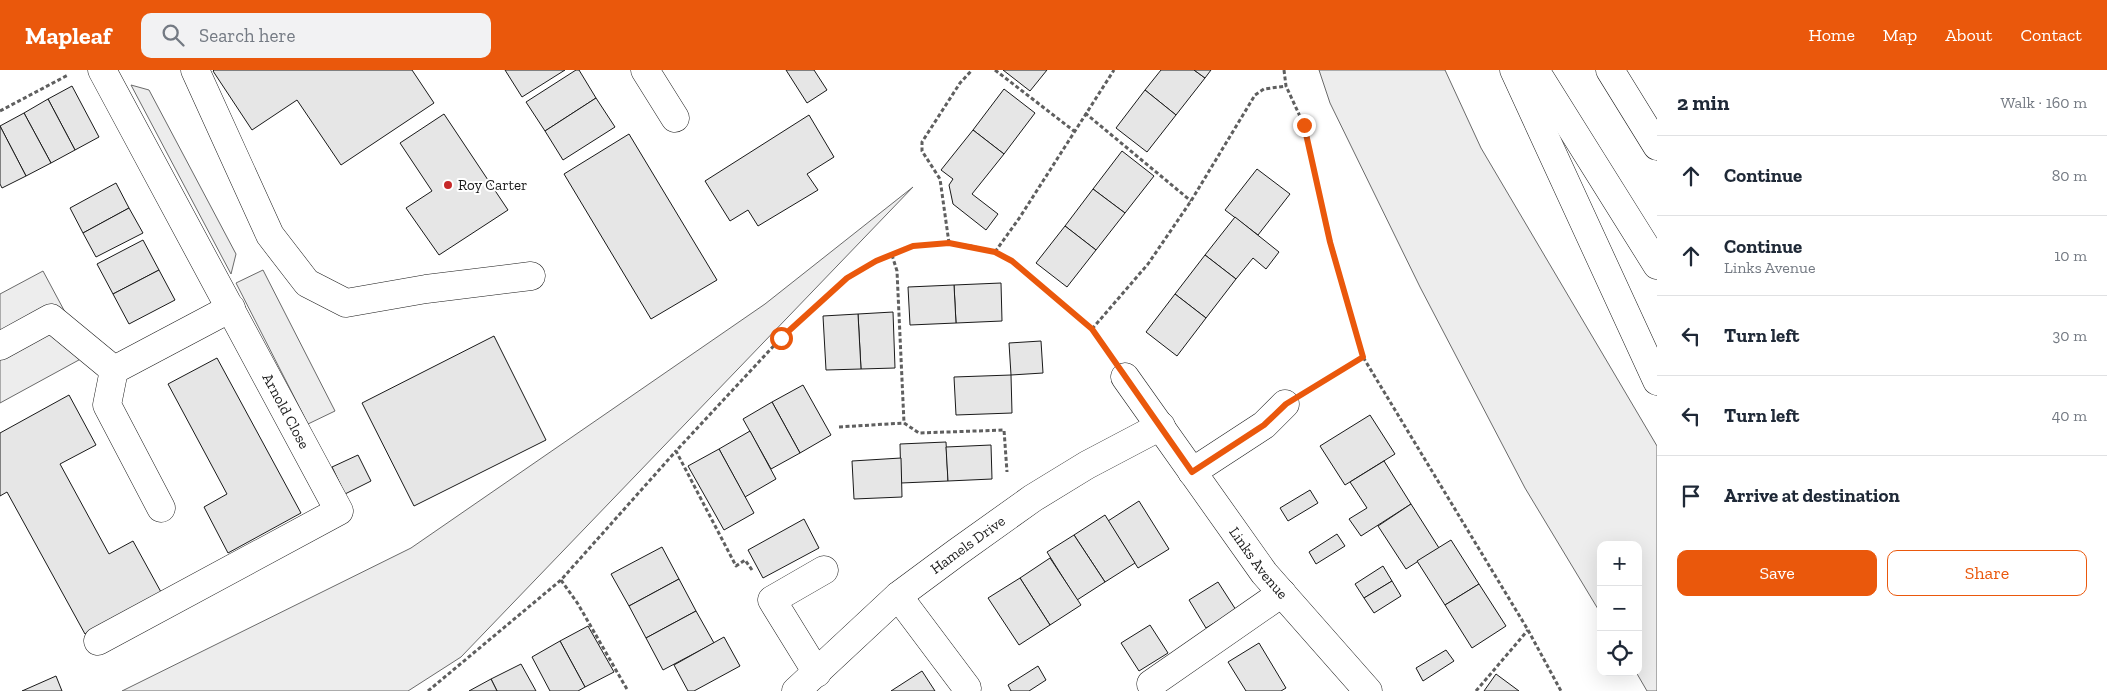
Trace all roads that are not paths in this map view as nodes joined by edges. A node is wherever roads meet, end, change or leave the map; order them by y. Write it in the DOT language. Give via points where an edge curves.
graph roads {
  1 [pos="102,70"];
  2 [pos="195,70"];
  3 [pos="645,70"];
  4 [pos="1514,70"];
  5 [pos="1535,70"];
  6 [pos="1610,70"];
  7 [pos="1630,104"];
  8 [pos="675,118"];
  9 [pos="1657,137"];
  10 [pos="1657,146"];
  11 [pos="1657,265"];
  12 [pos="531,276"];
  13 [pos="231,308"];
  14 [pos="0,346"];
  15 [pos="114,370"];
  16 [pos="1125,377"];
  17 [pos="1657,381"];
  18 [pos="1286,404"];
  19 [pos="1161,426"];
  20 [pos="1192,472"];
  21 [pos="161,508"];
  22 [pos="824,570"];
  23 [pos="1282,593"];
  24 [pos="898,596"];
  25 [pos="98,641"];
  26 [pos="817,672"];
  27 [pos="1150,684"];
  28 [pos="967,688"];
  29 [pos="796,691"];
  30 [pos="1368,691"];
  1 -- 13 [label="main road, Arnold Close"];
  2 -- 12 [label="main road" via="270,235 307,283 346,302"];
  3 -- 8 [label="main road"];
  4 -- 17 [label="main road"];
  5 -- 11 [label="main road"];
  6 -- 7 [label="main road"];
  7 -- 9 [label="main road"];
  7 -- 10 [label="main road"];
  13 -- 15 [label="main road"];
  13 -- 25 [label="main road, Arnold Close" via="339,511"];
  14 -- 15 [label="main road" via="51,318"];
  15 -- 21 [label="main road" via="107,405"];
  16 -- 19 [label="main road, Links Avenue"];
  18 -- 20 [label="main road" via="1264,425"];
  19 -- 20 [label="main road, Links Avenue"];
  19 -- 24 [label="main road, Hamels Drive" via="1087,465 1018,509"];
  20 -- 23 [label="main road, Links Avenue" via="1264,573"];
  22 -- 26 [label="main road" via="772,600"];
  23 -- 27 [label="main road"];
  23 -- 30 [label="main road, Links Avenue"];
  24 -- 26 [label="main road, Hamels Drive"];
  24 -- 28 [label="main road"];
  26 -- 29 [label="main road, Hamels Drive"];
}
